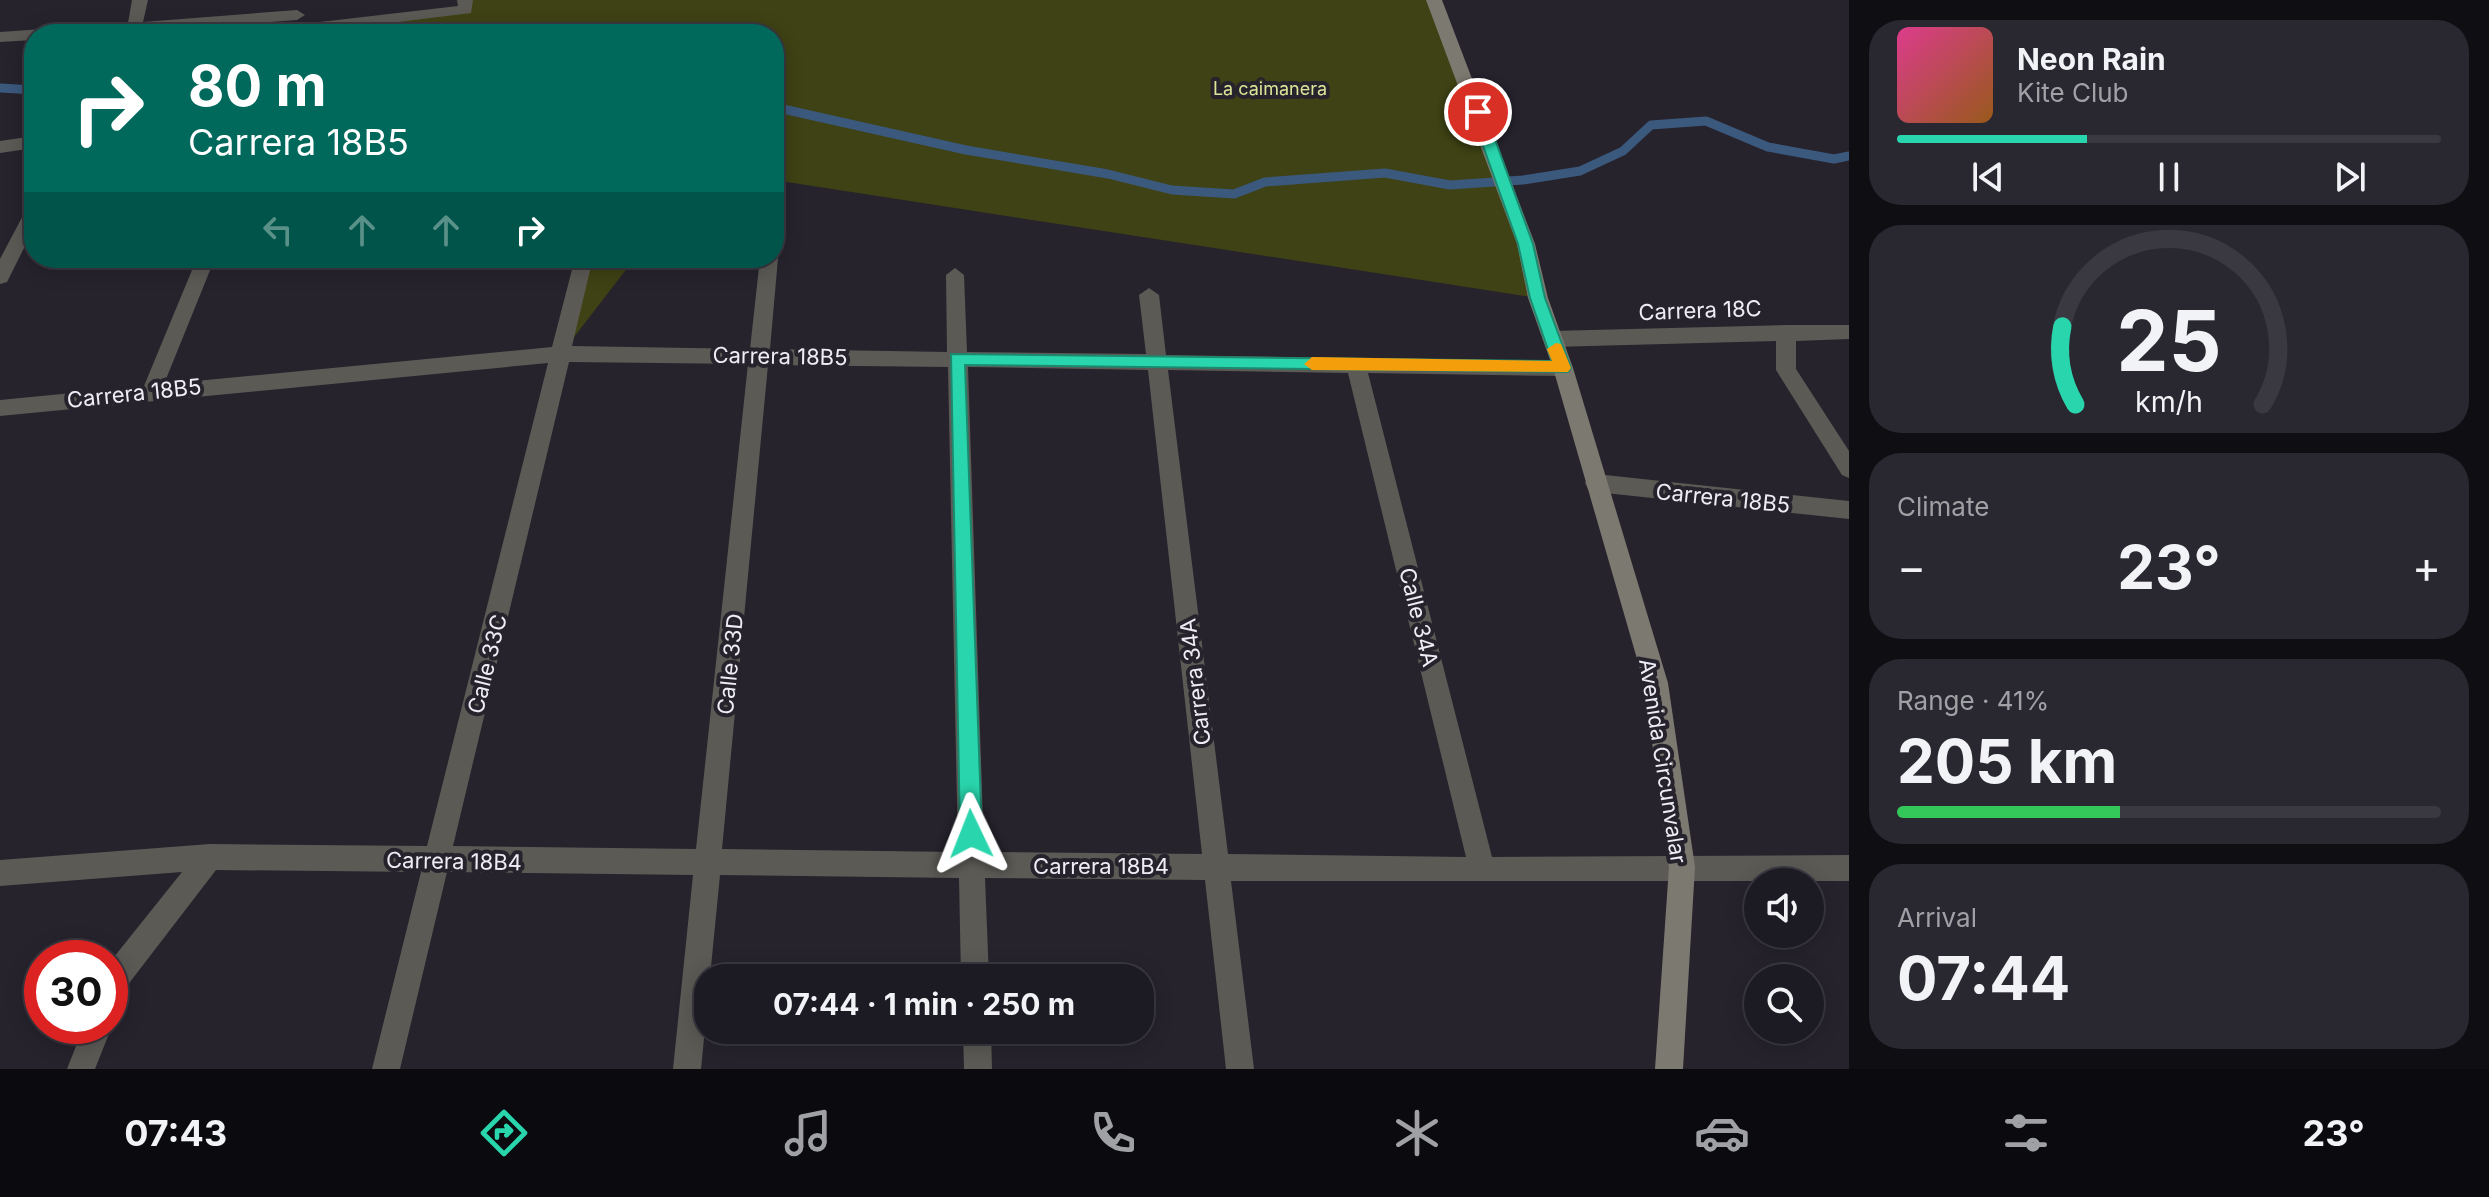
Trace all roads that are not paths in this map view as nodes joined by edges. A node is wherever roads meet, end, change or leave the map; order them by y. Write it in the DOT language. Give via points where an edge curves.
graph roads {
  1 [pos="140,0"];
  2 [pos="1434,0"];
  3 [pos="465,5"];
  4 [pos="295,20"];
  5 [pos="135,24"];
  6 [pos="167,24"];
  7 [pos="24,36"];
  8 [pos="0,37"];
  9 [pos="24,143"];
  10 [pos="0,147"];
  11 [pos="24,230"];
  12 [pos="202,268"];
  13 [pos="582,268"];
  14 [pos="768,268"];
  15 [pos="955,275"];
  16 [pos="0,277"];
  17 [pos="1149,295"];
  18 [pos="1786,332"];
  19 [pos="1849,332"];
  20 [pos="1552,339"];
  21 [pos="561,354"];
  22 [pos="762,356"];
  23 [pos="957,359"];
  24 [pos="1157,362"];
  25 [pos="1356,364"];
  26 [pos="1563,368"];
  27 [pos="152,390"];
  28 [pos="0,408"];
  29 [pos="1849,469"];
  30 [pos="1596,483"];
  31 [pos="1849,510"];
  32 [pos="210,857"];
  33 [pos="439,861"];
  34 [pos="709,863"];
  35 [pos="972,865"];
  36 [pos="1217,867"];
  37 [pos="1682,867"];
  38 [pos="1849,868"];
  39 [pos="1482,870"];
  40 [pos="0,873"];
  41 [pos="128,962"];
  42 [pos="975,964"];
  43 [pos="91,1044"];
  44 [pos="977,1044"];
  45 [pos="81,1069"];
  46 [pos="386,1069"];
  47 [pos="687,1069"];
  48 [pos="978,1069"];
  49 [pos="1240,1069"];
  50 [pos="1669,1069"];
  1 -- 5 [label="street"];
  2 -- 20 [label="main road, Avenida Circunvalar" via="1526,244"];
  3 -- 4 [label="street"];
  4 -- 6 [label="street"];
  7 -- 8 [label="street"];
  9 -- 10 [label="street"];
  11 -- 16 [label="street"];
  12 -- 27 [label="street"];
  13 -- 21 [label="street, Calle 33C"];
  14 -- 22 [label="street, Calle 33D"];
  15 -- 23 [label="street"];
  17 -- 24 [label="street, Carrera 34A"];
  18 -- 19 [label="street, Carrera 18C"];
  18 -- 20 [label="street, Carrera 18C"];
  18 -- 29 [label="street" via="1786,370"];
  20 -- 26 [label="main road, Avenida Circunvalar"];
  21 -- 22 [label="street, Carrera 18B5"];
  21 -- 27 [label="street, Carrera 18B5"];
  21 -- 33 [label="street, Calle 33C"];
  22 -- 23 [label="street, Carrera 18B5"];
  22 -- 34 [label="street, Calle 33D"];
  23 -- 24 [label="street, Carrera 18B5"];
  23 -- 35 [label="street"];
  24 -- 25 [label="street, Carrera 18B5"];
  24 -- 36 [label="street, Carrera 34A"];
  25 -- 26 [label="street, Carrera 18B5"];
  25 -- 39 [label="street, Calle 34A"];
  26 -- 30 [label="main road, Avenida Circunvalar"];
  27 -- 28 [label="street, Carrera 18B5"];
  30 -- 31 [label="street, Carrera 18B5"];
  30 -- 37 [label="main road, Avenida Circunvalar" via="1656,683"];
  32 -- 33 [label="street, Carrera 18B4"];
  32 -- 40 [label="street, Carrera 18B4"];
  32 -- 41 [label="street"];
  33 -- 34 [label="street, Carrera 18B4"];
  33 -- 46 [label="street, Calle 33C"];
  34 -- 35 [label="street, Carrera 18B4"];
  34 -- 47 [label="street, Calle 33D"];
  35 -- 36 [label="street, Carrera 18B4"];
  35 -- 42 [label="street"];
  36 -- 39 [label="street, Carrera 18B4"];
  36 -- 49 [label="street, Carrera 34A"];
  37 -- 38 [label="street, Carrera 18B4"];
  37 -- 39 [label="street, Carrera 18B4"];
  37 -- 50 [label="main road, Avenida Circunvalar"];
  43 -- 45 [label="street"];
  44 -- 48 [label="street"];
}
